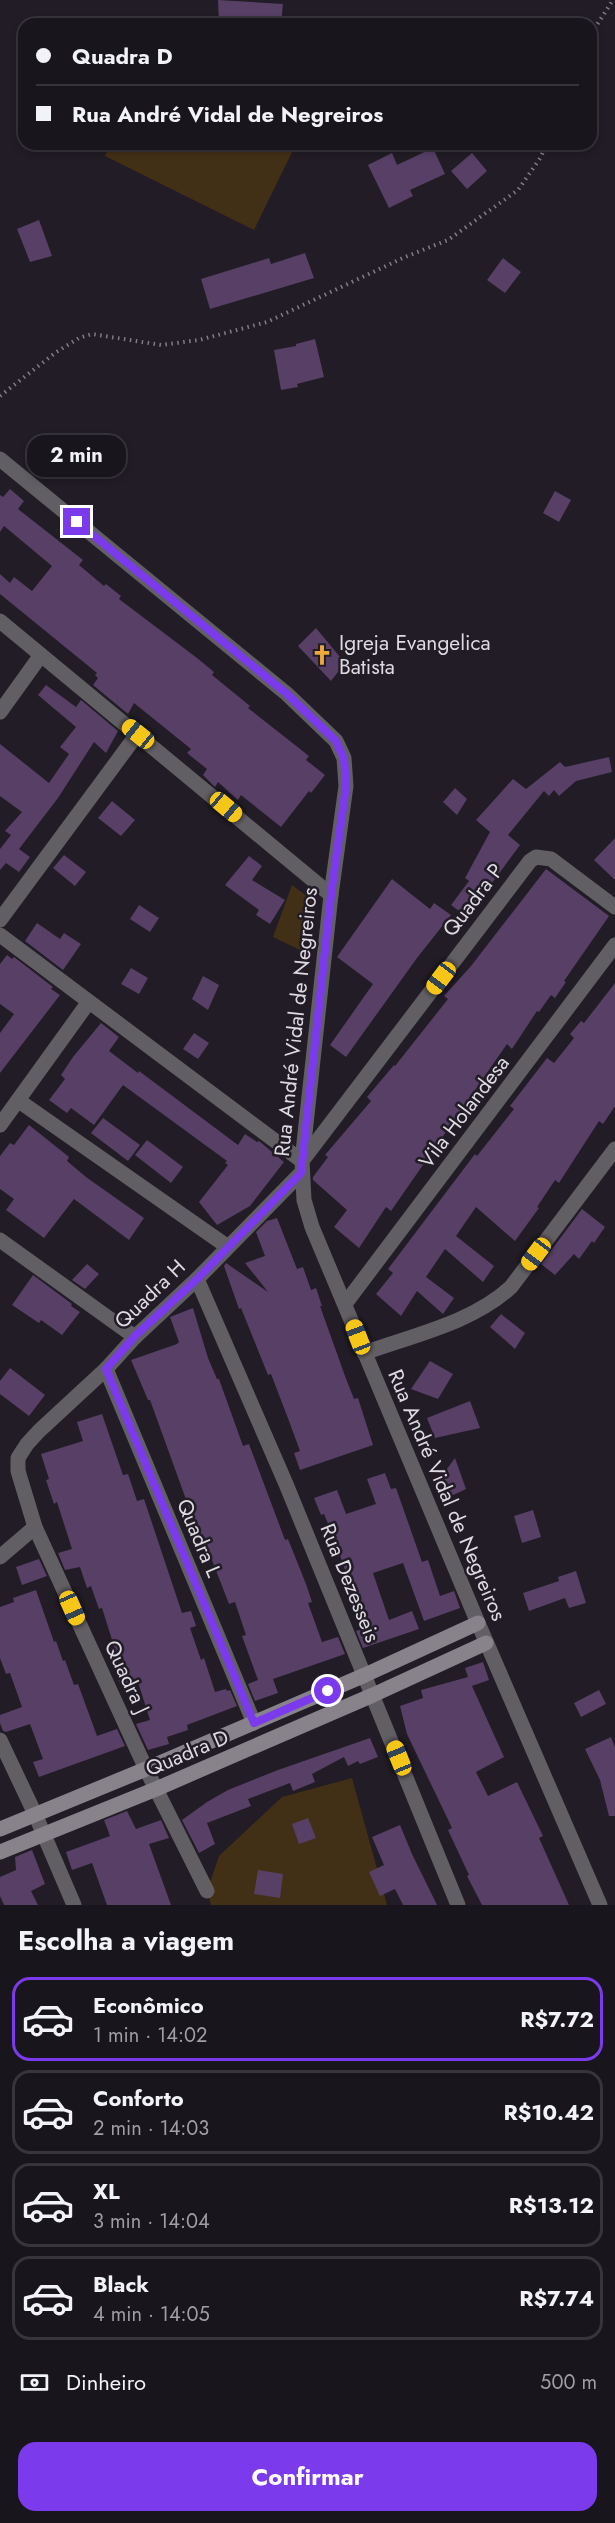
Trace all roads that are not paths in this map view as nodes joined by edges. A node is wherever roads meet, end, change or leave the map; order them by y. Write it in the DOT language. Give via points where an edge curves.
graph roads {
  1 [pos="2,465"];
  2 [pos="0,621"];
  3 [pos="41,655"];
  4 [pos="0,712"];
  5 [pos="138,734"];
  6 [pos="331,895"];
  7 [pos="615,907"];
  8 [pos="0,920"];
  9 [pos="0,935"];
  10 [pos="615,945"];
  11 [pos="88,1003"];
  12 [pos="19,1101"];
  13 [pos="0,1125"];
  14 [pos="615,1149"];
  15 [pos="301,1167"];
  16 [pos="0,1240"];
  17 [pos="228,1246"];
  18 [pos="197,1279"];
  19 [pos="345,1304"];
  20 [pos="135,1336"];
  21 [pos="364,1353"];
  22 [pos="106,1369"];
  23 [pos="27,1444"];
  24 [pos="35,1527"];
  25 [pos="0,1557"];
  26 [pos="478,1623"];
  27 [pos="486,1643"];
  28 [pos="365,1675"];
  29 [pos="373,1695"];
  30 [pos="254,1723"];
  31 [pos="0,1740"];
  32 [pos="146,1769"];
  33 [pos="156,1789"];
  34 [pos="35,1814"];
  35 [pos="0,1829"];
  36 [pos="44,1833"];
  37 [pos="0,1852"];
  38 [pos="207,1891"];
  39 [pos="74,1905"];
  40 [pos="458,1905"];
  41 [pos="600,1905"];
  1 -- 6 [label="street, Rua André Vidal de Negreiros" via="287,694 336,741 344,759 346,786"];
  2 -- 3 [label="street"];
  3 -- 4 [label="street"];
  3 -- 5 [label="street"];
  5 -- 6 [label="street"];
  5 -- 8 [label="street"];
  6 -- 15 [label="street, Rua André Vidal de Negreiros"];
  7 -- 15 [label="street, Quadra P" via="551,859 536,857 530,861"];
  9 -- 11 [label="street"];
  10 -- 19 [label="street, Vila Holandesa"];
  11 -- 12 [label="street"];
  11 -- 15 [label="street"];
  12 -- 13 [label="street"];
  12 -- 17 [label="street"];
  14 -- 21 [label="street" via="511,1287 496,1301 471,1315"];
  15 -- 17 [label="street, Quadra H"];
  15 -- 19 [label="street, Rua André Vidal de Negreiros" via="312,1227"];
  16 -- 20 [label="street"];
  17 -- 18 [label="street, Quadra H"];
  18 -- 20 [label="street, Quadra H"];
  18 -- 28 [label="street, Rua Dezesseis"];
  19 -- 21 [label="street, Rua André Vidal de Negreiros"];
  20 -- 22 [label="street, Quadra H"];
  21 -- 26 [label="street, Rua André Vidal de Negreiros"];
  22 -- 23 [label="street, Quadra H"];
  22 -- 30 [label="street, Quadra L"];
  23 -- 24 [label="street, Quadra J" via="20,1453 18,1471"];
  24 -- 25 [label="street"];
  24 -- 32 [label="street, Quadra J"];
  26 -- 27 [label="street, Rua André Vidal de Negreiros"];
  26 -- 28 [label="street, Quadra D"];
  27 -- 29 [label="street, Quadra D"];
  27 -- 41 [label="street, Rua André Vidal de Negreiros"];
  28 -- 29 [label="street, Rua Dezesseis"];
  28 -- 30 [label="street, Quadra D"];
  29 -- 33 [label="street, Quadra D"];
  29 -- 40 [label="street, Rua Dezesseis"];
  30 -- 32 [label="street, Quadra D"];
  31 -- 34 [label="street"];
  32 -- 33 [label="street, Quadra J"];
  32 -- 34 [label="street, Quadra D"];
  33 -- 36 [label="street, Quadra D"];
  33 -- 38 [label="street, Quadra J"];
  34 -- 35 [label="street, Quadra D"];
  34 -- 36 [label="street"];
  36 -- 37 [label="street, Quadra D"];
  36 -- 39 [label="street"];
}
